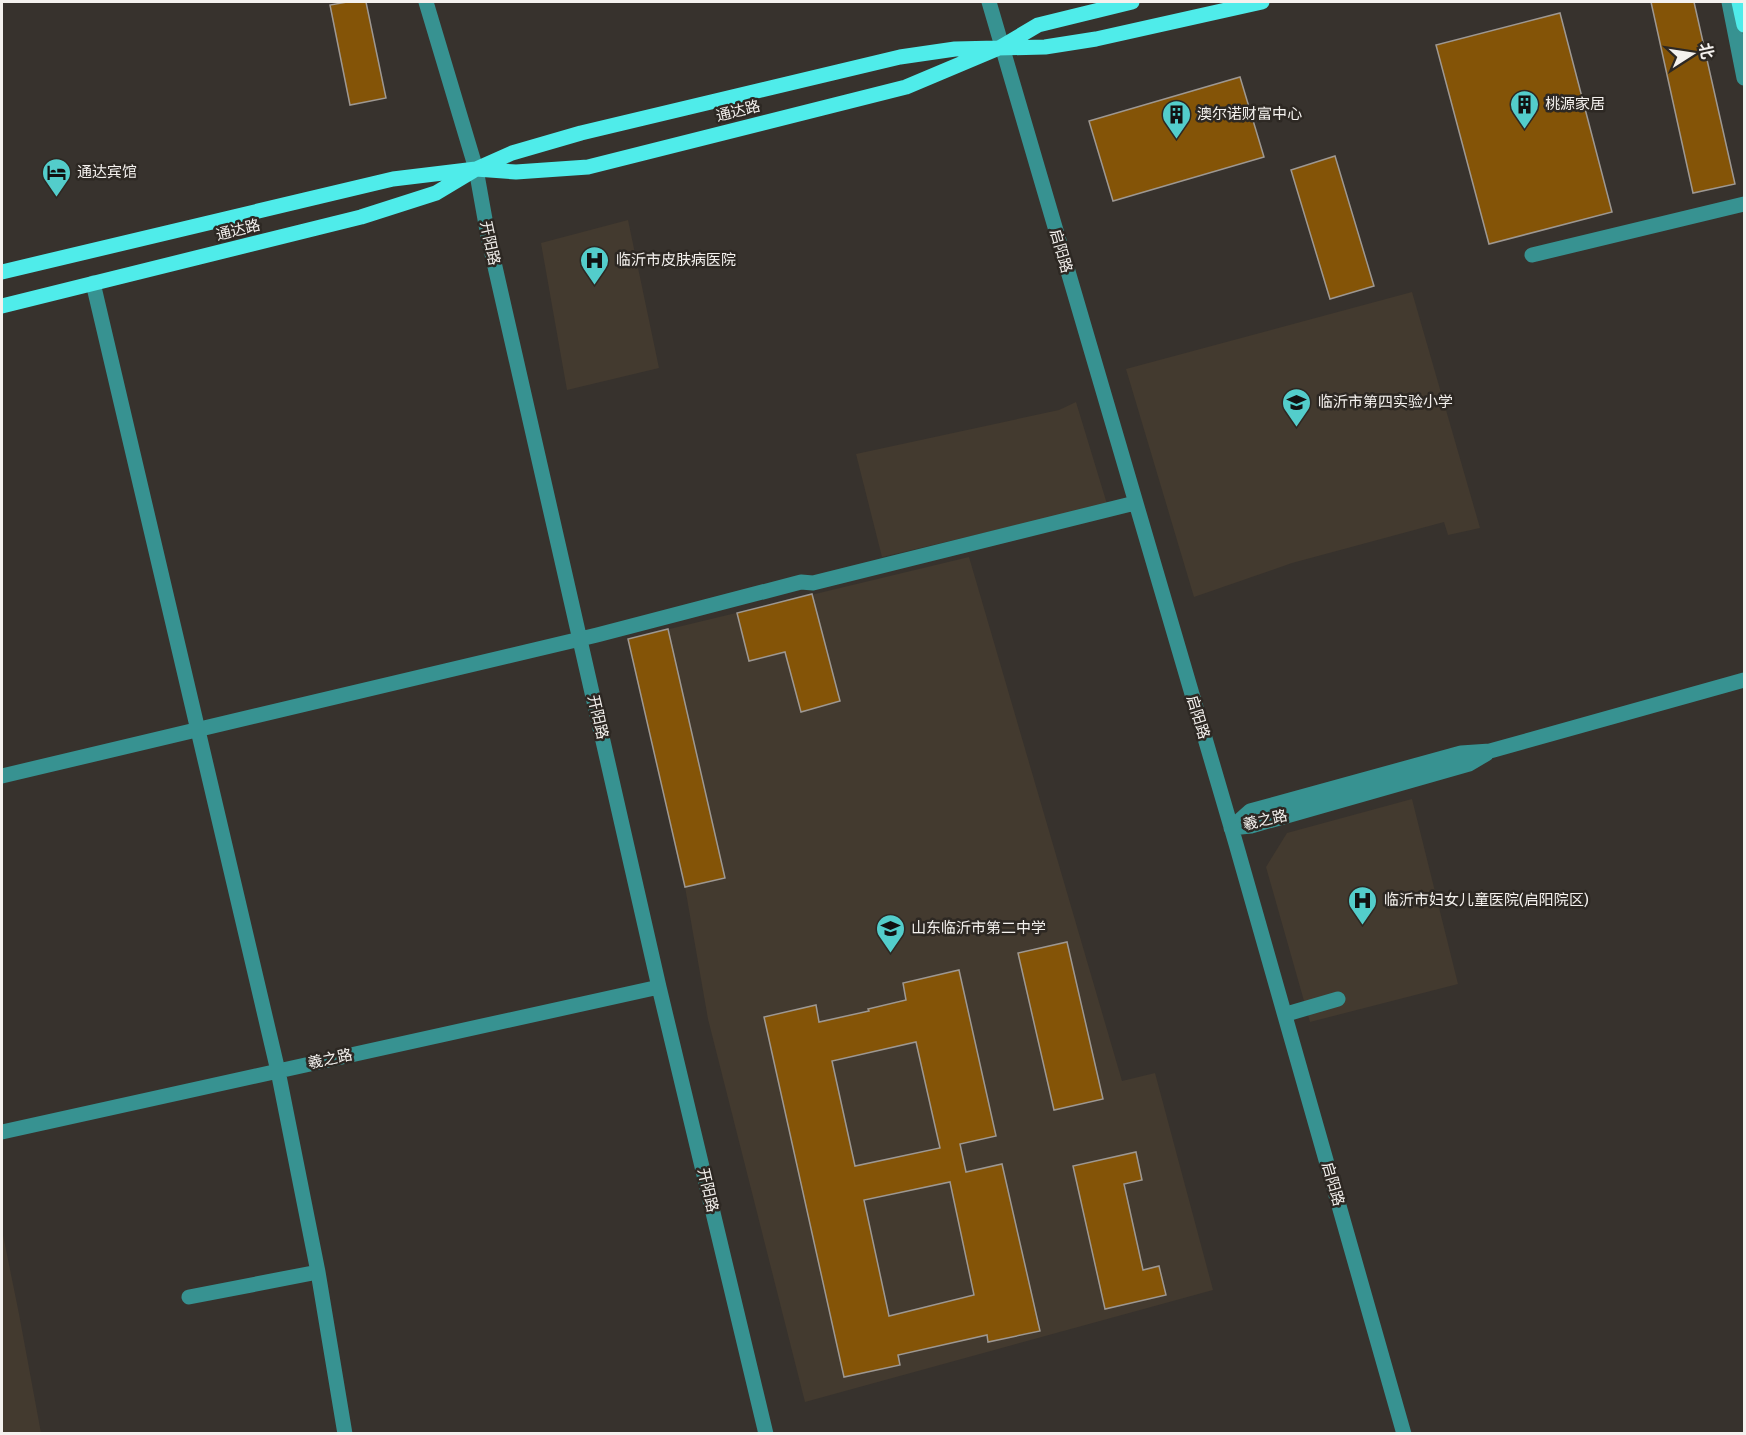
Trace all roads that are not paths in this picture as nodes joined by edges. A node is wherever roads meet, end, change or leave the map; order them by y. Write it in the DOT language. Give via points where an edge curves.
graph roads {
  1 [pos="426,2"];
  2 [pos="989,2"];
  3 [pos="1132,2"];
  4 [pos="1262,2"];
  5 [pos="1729,2"];
  6 [pos="1739,2"];
  7 [pos="1744,25"];
  8 [pos="1001,47"];
  9 [pos="1744,78"];
  10 [pos="476,170"];
  11 [pos="1744,204"];
  12 [pos="1532,255"];
  13 [pos="2,272"];
  14 [pos="93,283"];
  15 [pos="2,306"];
  16 [pos="1135,503"];
  17 [pos="580,639"];
  18 [pos="1744,680"];
  19 [pos="198,729"];
  20 [pos="2,776"];
  21 [pos="1231,828"];
  22 [pos="659,987"];
  23 [pos="1338,999"];
  24 [pos="1289,1019"];
  25 [pos="278,1071"];
  26 [pos="2,1132"];
  27 [pos="318,1272"];
  28 [pos="189,1297"];
  29 [pos="345,1434"];
  30 [pos="766,1434"];
  31 [pos="1404,1434"];
  1 -- 10 [label="street, 开阳路"];
  2 -- 8 [label="street, 启阳路"];
  3 -- 8 [label="main road, 通达路" via="1038,25"];
  4 -- 8 [label="main road, 通达路" via="1096,39 1046,47"];
  5 -- 9 [label="street"];
  6 -- 7 [label="main road"];
  8 -- 10 [label="main road, 通达路" via="900,57 581,133 512,153"];
  8 -- 10 [label="main road, 通达路" via="906,87 588,167 516,172"];
  8 -- 16 [label="street, 启阳路"];
  10 -- 13 [label="main road, 通达路" via="393,179"];
  10 -- 14 [label="main road, 通达路" via="436,193 361,218"];
  10 -- 17 [label="street, 开阳路"];
  11 -- 12 [label="street"];
  14 -- 15 [label="main road, 通达路"];
  14 -- 19 [label="street"];
  16 -- 17 [label="street"];
  16 -- 21 [label="street, 启阳路"];
  17 -- 19 [label="street"];
  17 -- 22 [label="street, 开阳路"];
  18 -- 21 [label="street, 羲之路" via="1490,751 1469,764 1251,826"];
  19 -- 20 [label="street"];
  19 -- 25 [label="street"];
  21 -- 24 [label="street, 启阳路"];
  22 -- 25 [label="street, 羲之路"];
  22 -- 30 [label="street, 开阳路"];
  23 -- 24 [label="street"];
  24 -- 31 [label="street, 启阳路"];
  25 -- 26 [label="street, 羲之路"];
  25 -- 27 [label="street"];
  27 -- 28 [label="street"];
  27 -- 29 [label="street"];
}
